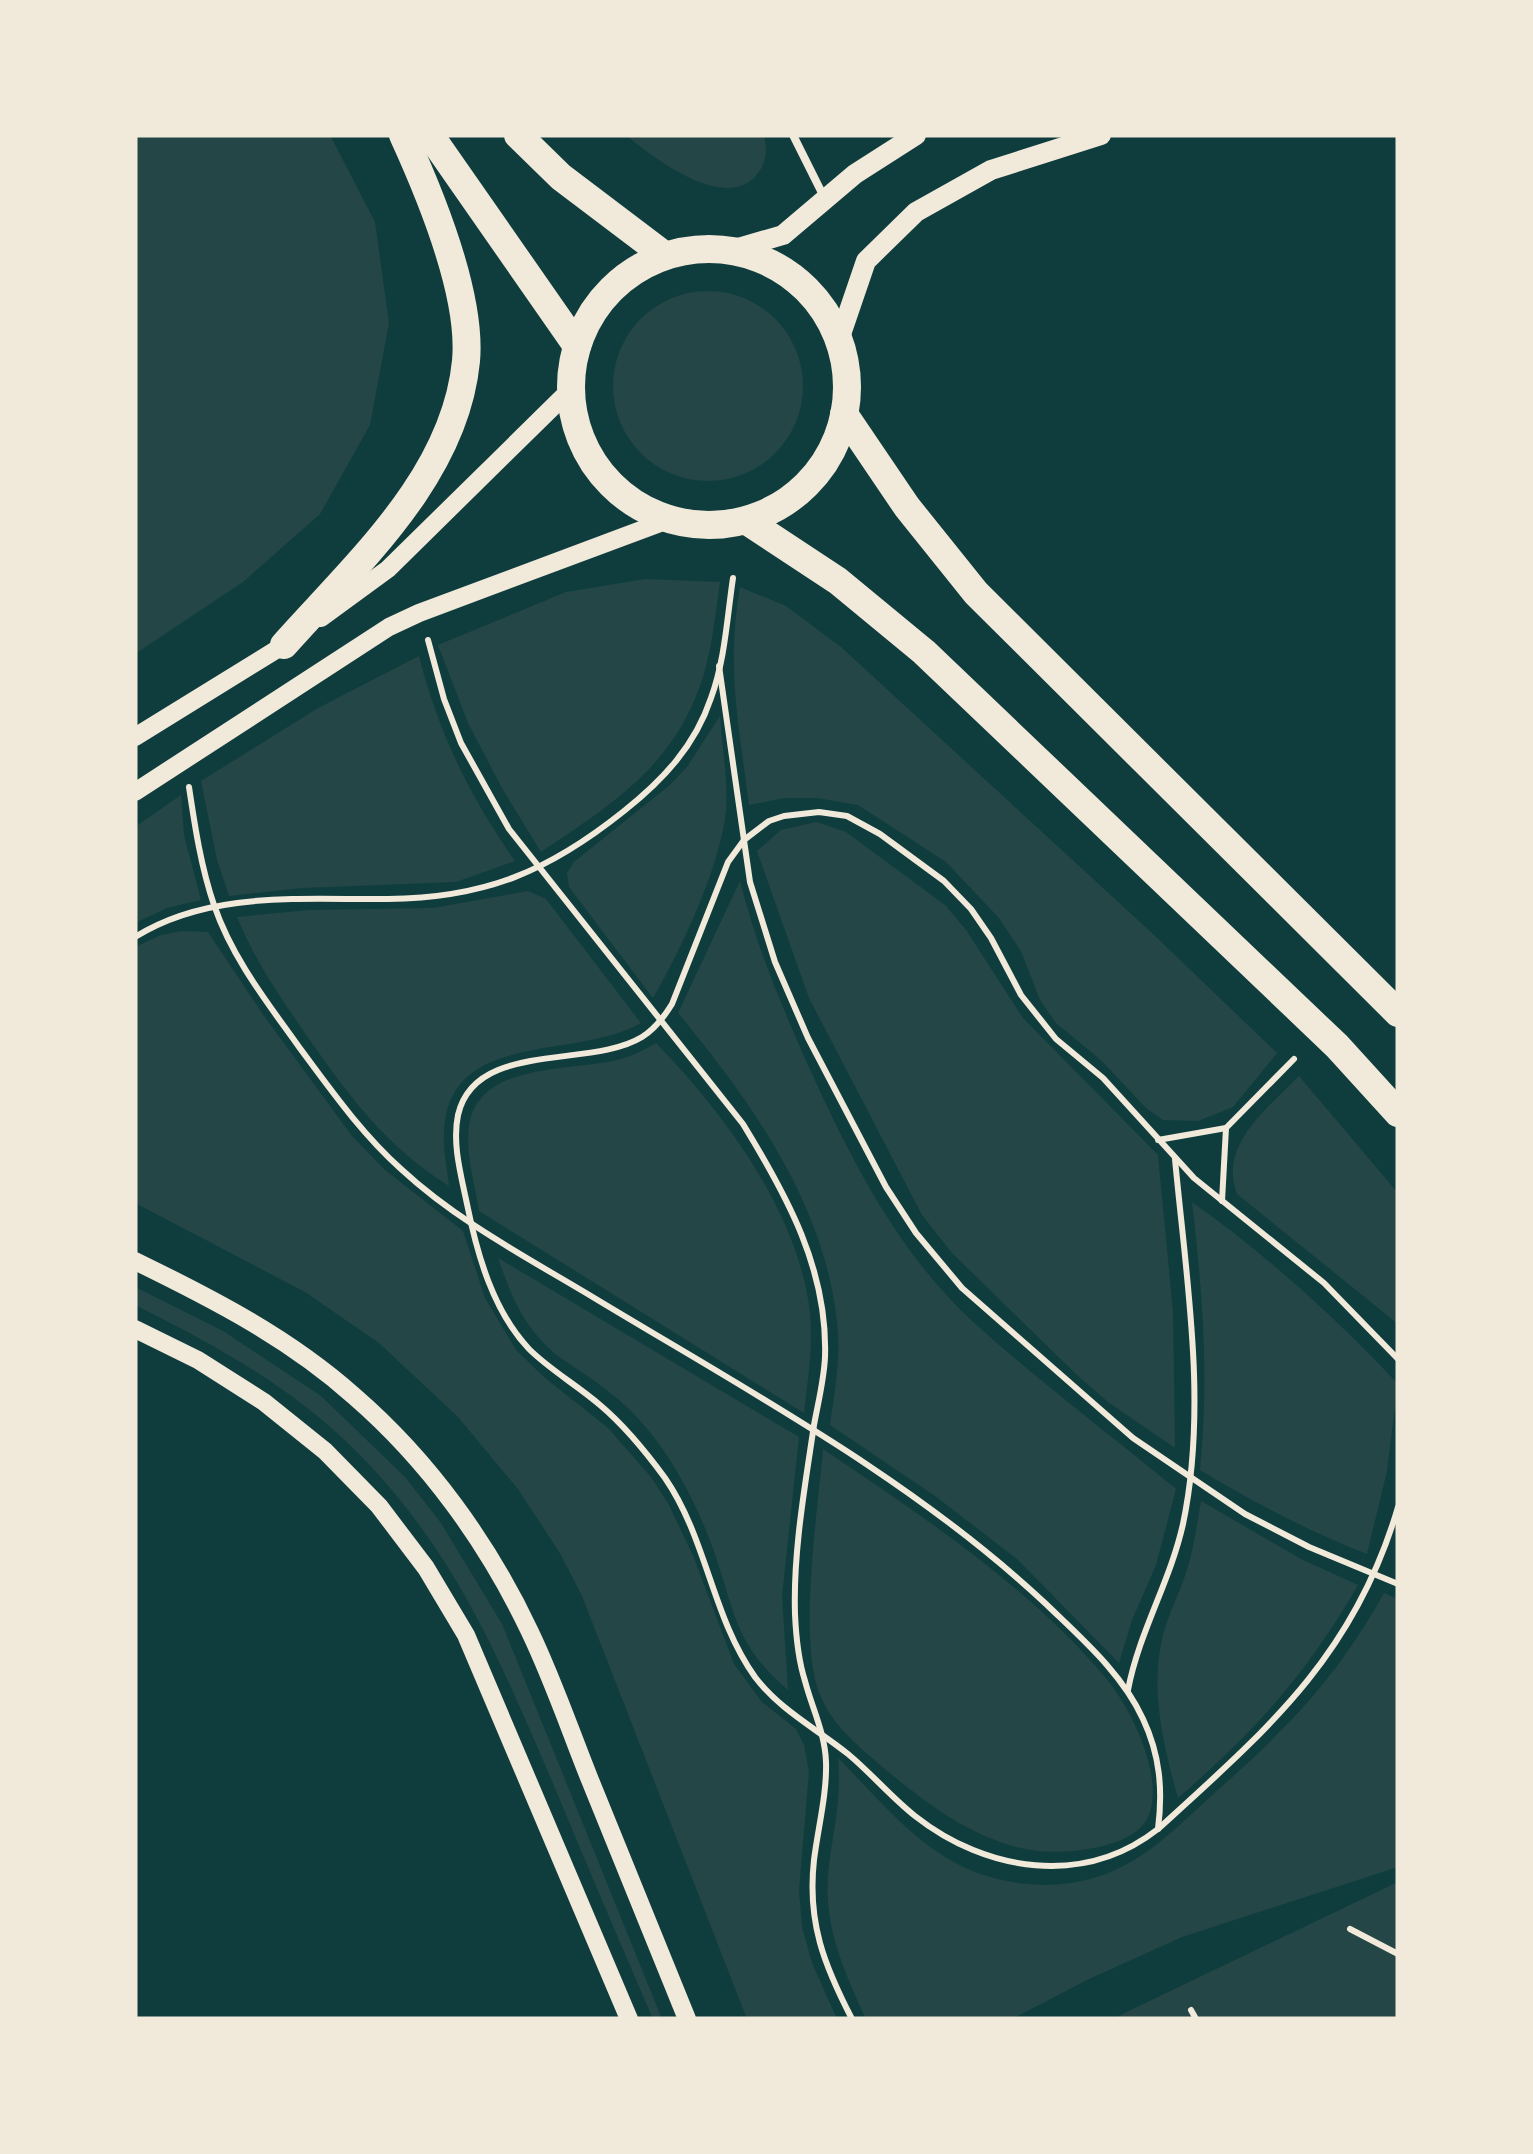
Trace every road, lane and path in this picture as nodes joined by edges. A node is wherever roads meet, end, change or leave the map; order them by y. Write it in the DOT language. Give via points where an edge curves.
graph roads {
  1 [pos="403,135"];
  2 [pos="430,135"];
  3 [pos="518,135"];
  4 [pos="793,135"];
  5 [pos="916,135"];
  6 [pos="1100,135"];
  7 [pos="826,199"];
  8 [pos="731,250"];
  9 [pos="664,256"];
  10 [pos="839,340"];
  11 [pos="577,346"];
  12 [pos="570,389"];
  13 [pos="844,414"];
  14 [pos="668,520"];
  15 [pos="747,520"];
  16 [pos="732,578"];
  17 [pos="427,638"];
  18 [pos="284,645"];
  19 [pos="719,666"];
  20 [pos="135,737"];
  21 [pos="188,781"];
  22 [pos="135,792"];
  23 [pos="744,840"];
  24 [pos="540,868"];
  25 [pos="215,908"];
  26 [pos="135,937"];
  27 [pos="1398,1013"];
  28 [pos="660,1022"];
  29 [pos="1294,1059"];
  30 [pos="1398,1112"];
  31 [pos="1226,1128"];
  32 [pos="1158,1140"];
  33 [pos="1174,1158"];
  34 [pos="1222,1202"];
  35 [pos="471,1223"];
  36 [pos="135,1261"];
  37 [pos="135,1329"];
  38 [pos="1398,1358"];
  39 [pos="814,1430"];
  40 [pos="1190,1478"];
  41 [pos="1398,1507"];
  42 [pos="1375,1574"];
  43 [pos="1398,1584"];
  44 [pos="1128,1691"];
  45 [pos="822,1734"];
  46 [pos="1158,1829"];
  47 [pos="1350,1929"];
  48 [pos="1398,1954"];
  49 [pos="1191,2010"];
  50 [pos="629,2019"];
  51 [pos="687,2019"];
  52 [pos="852,2019"];
  53 [pos="1196,2019"];
  1 -- 18 [label="highway" via="431,196 460,294 466,359 454,419 427,474"];
  2 -- 11 [label="highway"];
  3 -- 9 [label="highway"];
  4 -- 7 [label="lane"];
  5 -- 7 [label="main road"];
  6 -- 10 [label="main road" via="992,170 916,212 866,261"];
  7 -- 8 [label="main road" via="783,235"];
  8 -- 9 [label="highway"];
  8 -- 10 [label="highway" via="796,279 822,306"];
  9 -- 11 [label="highway" via="626,276 596,307"];
  10 -- 13 [label="highway" via="847,376"];
  11 -- 12 [label="highway"];
  12 -- 14 [label="highway" via="578,432 598,470 629,501"];
  12 -- 18 [label="street" via="388,569"];
  13 -- 15 [label="highway" via="832,450 811,481 782,506"];
  13 -- 27 [label="highway" via="976,594"];
  14 -- 15 [label="highway" via="708,526"];
  14 -- 22 [label="street" via="388,627"];
  15 -- 30 [label="highway" via="838,581 924,652"];
  16 -- 19 [label="path"];
  17 -- 24 [label="path" via="461,743 509,829"];
  18 -- 20 [label="street"];
  19 -- 23 [label="path"];
  19 -- 24 [label="path" via="700,725 656,786"];
  21 -- 25 [label="path"];
  23 -- 28 [label="path" via="728,862"];
  23 -- 32 [label="path" via="784,816 834,813 913,856 971,908 1039,1020"];
  23 -- 40 [label="path" via="761,923 791,1001 916,1234 988,1312"];
  24 -- 25 [label="path" via="429,898 270,899"];
  24 -- 28 [label="path"];
  25 -- 26 [label="path"];
  25 -- 35 [label="path" via="254,984 344,1108 402,1170"];
  28 -- 35 [label="path" via="624,1046 501,1068 474,1084 456,1129"];
  28 -- 39 [label="path" via="744,1124 808,1248 824,1330"];
  29 -- 31 [label="path"];
  31 -- 32 [label="path"];
  31 -- 34 [label="path"];
  32 -- 33 [label="path"];
  33 -- 34 [label="path"];
  33 -- 40 [label="path" via="1194,1371"];
  34 -- 38 [label="path" via="1324,1283"];
  35 -- 39 [label="path"];
  35 -- 45 [label="path" via="487,1277 512,1326 647,1454 685,1514 722,1614 755,1676"];
  36 -- 51 [label="street" via="234,1310 296,1350 394,1434 454,1504 530,1632"];
  37 -- 50 [label="street" via="264,1402 325,1451 426,1568 466,1635"];
  39 -- 44 [label="path" via="995,1560"];
  39 -- 45 [label="path" via="795,1612 798,1653"];
  40 -- 42 [label="path" via="1309,1547"];
  40 -- 44 [label="path" via="1174,1561 1141,1636"];
  41 -- 42 [label="path"];
  42 -- 43 [label="path"];
  42 -- 46 [label="path" via="1334,1648 1300,1692"];
  44 -- 46 [label="path" via="1159,1770"];
  45 -- 46 [label="path" via="938,1832 996,1859 1082,1865 1124,1852"];
  45 -- 52 [label="path" via="826,1761 812,1899 826,1969"];
  47 -- 48 [label="path"];
  49 -- 53 [label="path"];
}
